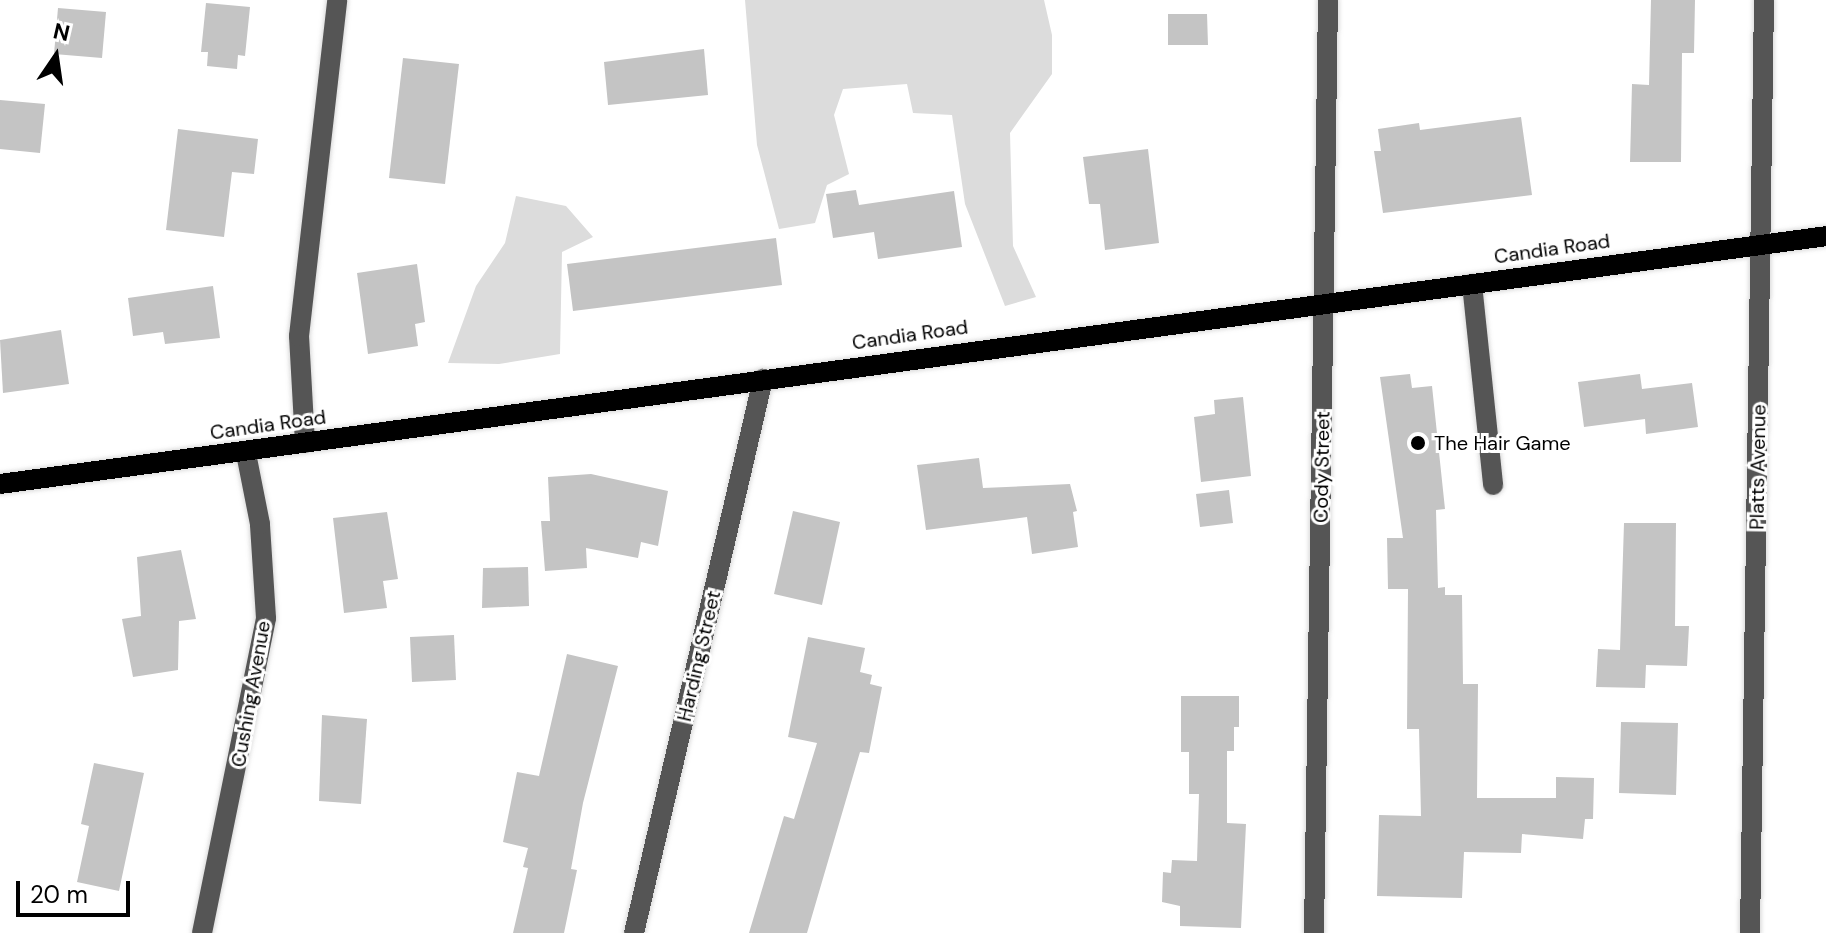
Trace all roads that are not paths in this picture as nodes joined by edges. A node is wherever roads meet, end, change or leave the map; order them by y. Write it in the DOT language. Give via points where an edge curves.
graph roads {
  1 [pos="337,0"];
  2 [pos="1328,0"];
  3 [pos="1764,0"];
  4 [pos="1826,236"];
  5 [pos="1762,245"];
  6 [pos="1472,284"];
  7 [pos="1324,304"];
  8 [pos="763,379"];
  9 [pos="305,443"];
  10 [pos="246,453"];
  11 [pos="0,484"];
  12 [pos="1493,485"];
  13 [pos="202,933"];
  14 [pos="634,933"];
  15 [pos="1314,933"];
  16 [pos="1750,933"];
  1 -- 9 [label="street" via="299,336"];
  2 -- 7 [label="street, Cody Street"];
  3 -- 5 [label="street, Platts Avenue"];
  4 -- 5 [label="main road, Candia Road"];
  5 -- 6 [label="main road, Candia Road"];
  5 -- 16 [label="street, Platts Avenue"];
  6 -- 7 [label="main road, Candia Road"];
  6 -- 12 [label="street"];
  7 -- 8 [label="main road, Candia Road"];
  7 -- 15 [label="street, Cody Street"];
  8 -- 9 [label="main road, Candia Road"];
  8 -- 14 [label="street, Harding Street"];
  9 -- 10 [label="main road, Candia Road"];
  10 -- 11 [label="main road, Candia Road"];
  10 -- 13 [label="street, Cushing Avenue" via="260,524 266,618"];
}
